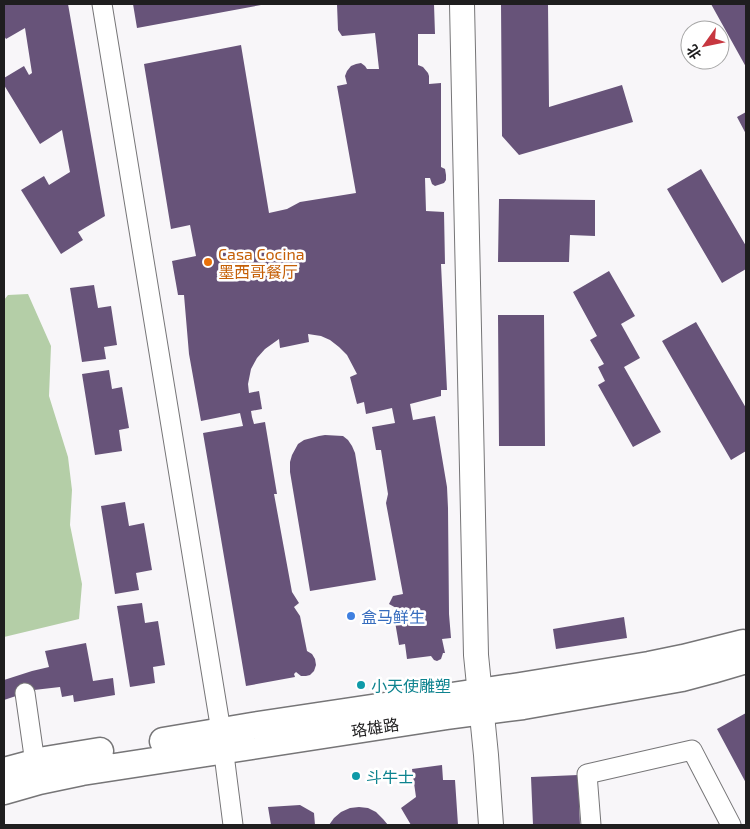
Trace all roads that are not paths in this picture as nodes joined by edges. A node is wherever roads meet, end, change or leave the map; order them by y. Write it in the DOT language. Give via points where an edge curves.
graph roads {
  1 [pos="92,4"];
  2 [pos="102,4"];
  3 [pos="462,4"];
  4 [pos="472,4"];
  5 [pos="746,642"];
  6 [pos="746,660"];
  7 [pos="25,693"];
  8 [pos="483,702"];
  9 [pos="222,741"];
  10 [pos="35,763"];
  11 [pos="4,771"];
  12 [pos="4,791"];
  13 [pos="233,825"];
  14 [pos="491,825"];
  15 [pos="590,825"];
  16 [pos="731,825"];
  1 -- 9 [label="street" via="205,708"];
  2 -- 9 [label="street"];
  3 -- 8 [label="street" via="476,655"];
  4 -- 8 [label="street" via="487,658"];
  5 -- 8 [label="main road, 珞雄路"];
  6 -- 8 [label="main road, 珞雄路" via="682,678 523,706"];
  7 -- 10 [label="street"];
  8 -- 9 [label="main road, 珞雄路"];
  8 -- 14 [label="street"];
  9 -- 10 [label="main road, 珞雄路"];
  9 -- 12 [label="main road, 珞雄路"];
  9 -- 13 [label="street"];
  10 -- 11 [label="main road, 珞雄路"];
  15 -- 16 [label="street" via="587,774 692,750"];
}
